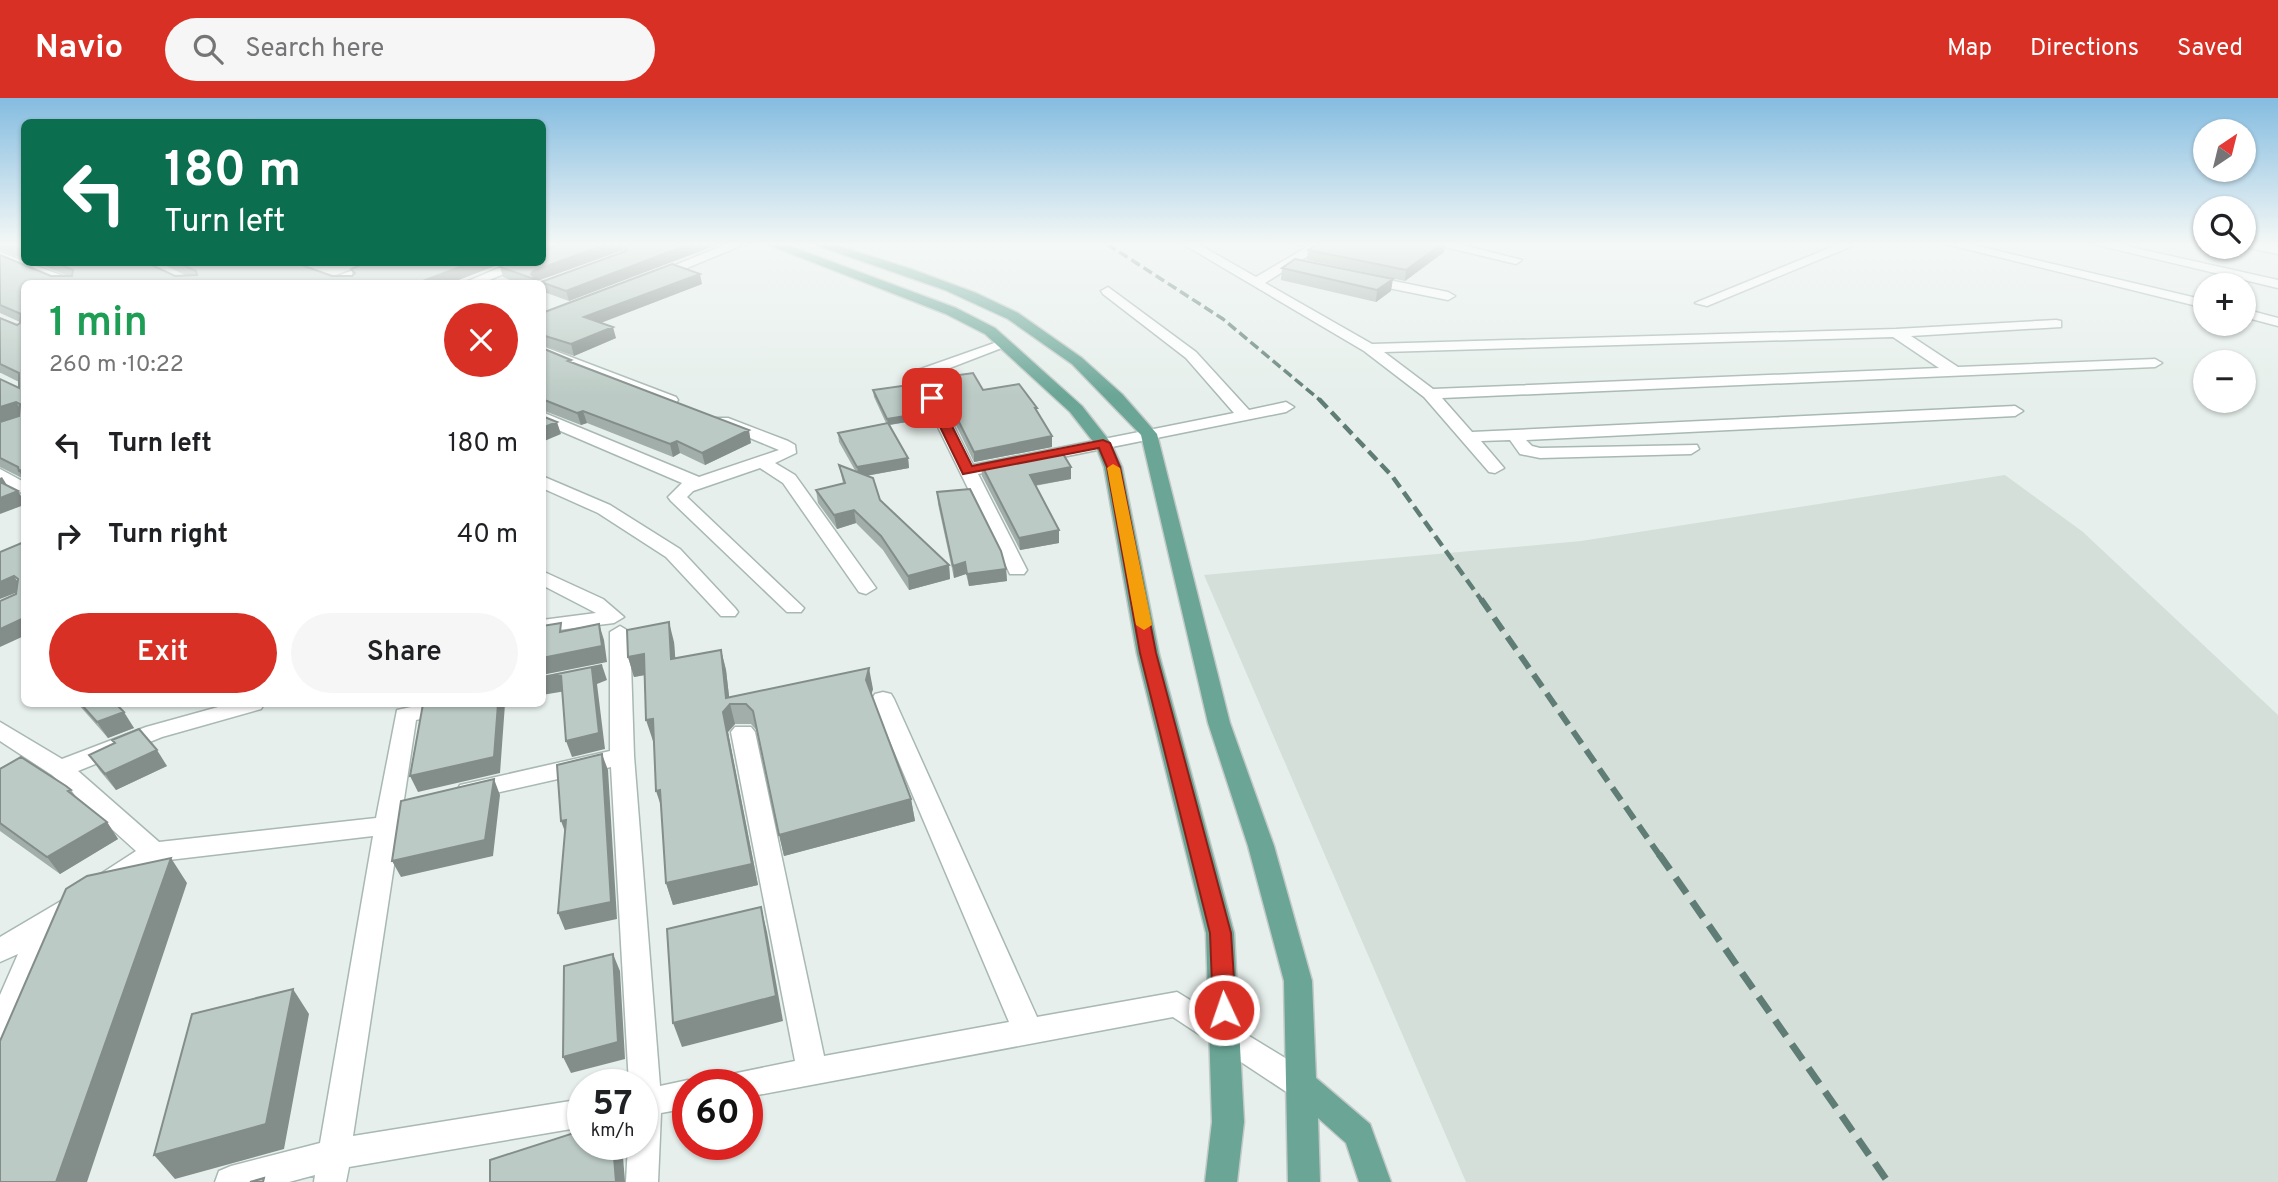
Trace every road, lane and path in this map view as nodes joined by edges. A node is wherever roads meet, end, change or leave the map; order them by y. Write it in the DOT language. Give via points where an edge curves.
graph roads {
  1 [pos="906,295"];
  2 [pos="964,295"];
  3 [pos="1113,295"];
  4 [pos="1278,295"];
  5 [pos="1441,295"];
  6 [pos="1723,295"];
  7 [pos="2165,295"];
  8 [pos="1448,296"];
  9 [pos="2193,301"];
  10 [pos="1702,303"];
  11 [pos="2256,316"];
  12 [pos="2278,322"];
  13 [pos="2056,324"];
  14 [pos="1896,333"];
  15 [pos="1005,344"];
  16 [pos="1369,348"];
  17 [pos="546,352"];
  18 [pos="2155,363"];
  19 [pos="1957,373"];
  20 [pos="1430,394"];
  21 [pos="681,405"];
  22 [pos="1286,407"];
  23 [pos="2015,411"];
  24 [pos="1244,414"];
  25 [pos="706,415"];
  26 [pos="546,419"];
  27 [pos="1149,434"];
  28 [pos="1514,435"];
  29 [pos="1468,437"];
  30 [pos="1103,443"];
  31 [pos="1691,449"];
  32 [pos="763,463"];
  33 [pos="1495,468"];
  34 [pos="968,471"];
  35 [pos="0,474"];
  36 [pos="546,483"];
  37 [pos="698,483"];
  38 [pos="21,487"];
  39 [pos="1017,570"];
  40 [pos="546,579"];
  41 [pos="866,588"];
  42 [pos="794,608"];
  43 [pos="728,612"];
  44 [pos="617,624"];
  45 [pos="546,626"];
  46 [pos="883,699"];
  47 [pos="242,707"];
  48 [pos="443,707"];
  49 [pos="0,730"];
  50 [pos="743,732"];
  51 [pos="622,756"];
  52 [pos="60,769"];
  53 [pos="441,798"];
  54 [pos="396,813"];
  55 [pos="154,852"];
  56 [pos="44,924"];
  57 [pos="0,951"];
  58 [pos="0,1030"];
  59 [pos="1028,1031"];
  60 [pos="1226,1036"];
  61 [pos="642,1069"];
  62 [pos="812,1071"];
  63 [pos="763,1080"];
  64 [pos="1302,1086"];
  65 [pos="567,1117"];
  66 [pos="643,1160"];
  67 [pos="333,1168"];
  68 [pos="231,1182"];
  69 [pos="642,1182"];
  70 [pos="1221,1182"];
  71 [pos="1304,1182"];
  72 [pos="1375,1182"];
  1 -- 15 [label="main road" via="950,311"];
  2 -- 27 [label="main road" via="1024,323 1120,398"];
  3 -- 24 [label="street" via="1191,355"];
  4 -- 16 [label="street"];
  5 -- 8 [label="street"];
  6 -- 10 [label="street"];
  7 -- 9 [label="street"];
  11 -- 12 [label="street"];
  13 -- 14 [label="street"];
  14 -- 16 [label="street"];
  14 -- 19 [label="street"];
  15 -- 30 [label="main road" via="1076,409"];
  15 -- 34 [label="street" via="920,374"];
  16 -- 20 [label="street"];
  17 -- 21 [label="street"];
  18 -- 19 [label="street"];
  19 -- 20 [label="street"];
  20 -- 29 [label="street"];
  22 -- 24 [label="street"];
  23 -- 28 [label="street"];
  24 -- 27 [label="street"];
  25 -- 32 [label="street" via="789,449"];
  26 -- 37 [label="street"];
  27 -- 30 [label="street"];
  27 -- 64 [label="main road" via="1219,723 1261,846 1298,981"];
  28 -- 29 [label="street"];
  28 -- 31 [label="street" via="1526,450 1540,453"];
  29 -- 33 [label="street"];
  30 -- 34 [label="street"];
  30 -- 60 [label="main road" via="1113,467 1148,653 1220,933"];
  32 -- 37 [label="street"];
  32 -- 41 [label="street" via="789,479"];
  34 -- 39 [label="street"];
  35 -- 38 [label="street"];
  36 -- 43 [label="street" via="604,509 673,553"];
  37 -- 42 [label="street" via="677,497"];
  40 -- 44 [label="street" via="596,603"];
  44 -- 45 [label="street"];
  44 -- 51 [label="street" via="607,671"];
  46 -- 59 [label="street"];
  47 -- 52 [label="street" via="154,732"];
  48 -- 54 [label="street" via="405,715"];
  49 -- 52 [label="street"];
  50 -- 62 [label="street"];
  51 -- 53 [label="street"];
  51 -- 61 [label="street"];
  52 -- 55 [label="street"];
  54 -- 55 [label="street"];
  54 -- 67 [label="street"];
  55 -- 56 [label="street"];
  56 -- 57 [label="street"];
  56 -- 58 [label="street"];
  59 -- 60 [label="street" via="1177,1004"];
  59 -- 62 [label="street"];
  60 -- 64 [label="street"];
  60 -- 70 [label="main road" via="1228,1122"];
  62 -- 63 [label="street"];
  64 -- 71 [label="main road"];
  64 -- 72 [label="main road" via="1359,1134"];
  65 -- 67 [label="street"];
  66 -- 69 [label="street"];
  67 -- 68 [label="street"];
}
